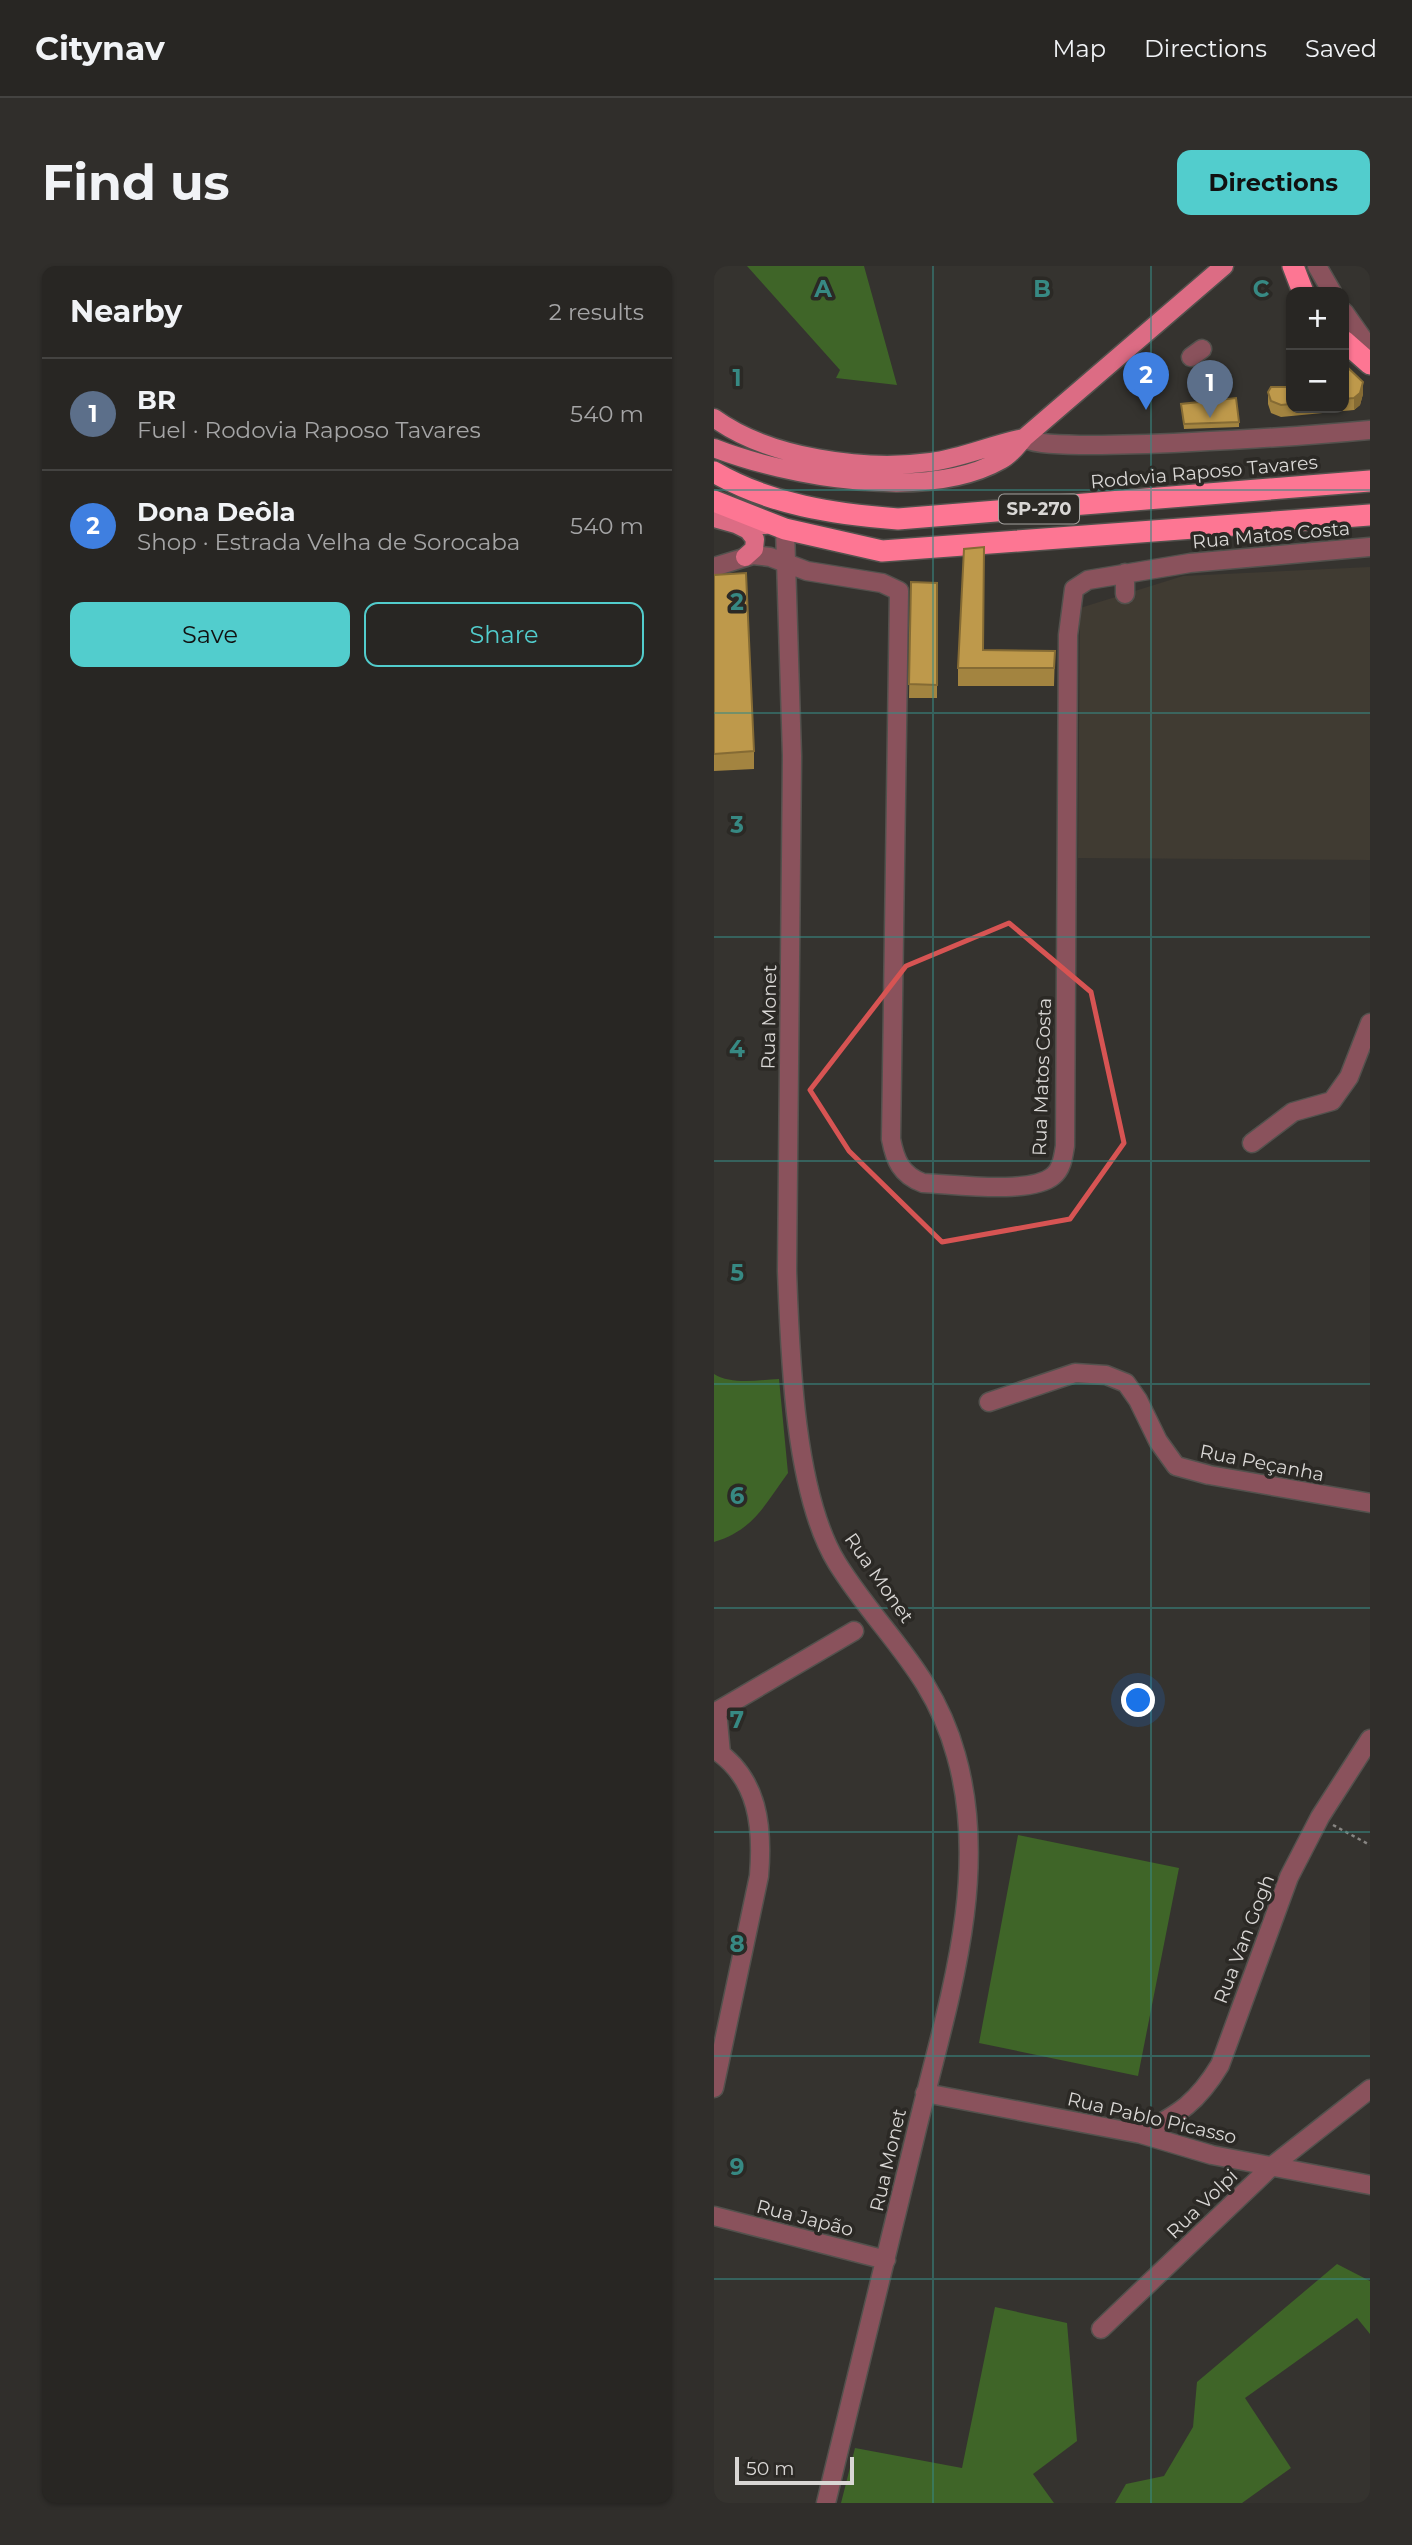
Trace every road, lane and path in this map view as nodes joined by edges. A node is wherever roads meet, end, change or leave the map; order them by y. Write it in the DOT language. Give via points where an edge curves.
graph roads {
  1 [pos="1224,266"];
  2 [pos="1293,266"];
  3 [pos="1317,266"];
  4 [pos="1301,287"];
  5 [pos="1329,287"];
  6 [pos="1349,319"];
  7 [pos="1349,345"];
  8 [pos="1370,349"];
  9 [pos="1370,364"];
  10 [pos="714,418"];
  11 [pos="1370,430"];
  12 [pos="1024,438"];
  13 [pos="714,448"];
  14 [pos="714,472"];
  15 [pos="1370,481"];
  16 [pos="714,501"];
  17 [pos="1370,515"];
  18 [pos="714,518"];
  19 [pos="736,524"];
  20 [pos="778,527"];
  21 [pos="1370,547"];
  22 [pos="745,557"];
  23 [pos="787,564"];
  24 [pos="714,566"];
  25 [pos="1125,573"];
  26 [pos="1125,594"];
  27 [pos="1370,1023"];
  28 [pos="1252,1143"];
  29 [pos="989,1402"];
  30 [pos="1370,1503"];
  31 [pos="854,1631"];
  32 [pos="716,1712"];
  33 [pos="1370,1739"];
  34 [pos="717,1751"];
  35 [pos="1320,1817"];
  36 [pos="1370,1845"];
  37 [pos="714,2088"];
  38 [pos="1370,2089"];
  39 [pos="925,2093"];
  40 [pos="1141,2133"];
  41 [pos="1272,2166"];
  42 [pos="1370,2185"];
  43 [pos="714,2216"];
  44 [pos="886,2260"];
  45 [pos="1101,2329"];
  46 [pos="826,2503"];
  1 -- 12 [label="main road"];
  2 -- 4 [label="highway"];
  3 -- 5 [label="street"];
  6 -- 8 [label="street"];
  7 -- 9 [label="highway"];
  10 -- 12 [label="main road" via="766,446 841,461 931,462"];
  11 -- 12 [label="street" via="1045,446"];
  12 -- 13 [label="main road" via="1012,452 971,472 912,480 802,475"];
  14 -- 15 [label="highway, Rodovia Raposo Tavares / SP-270" via="734,484 805,507 898,519"];
  16 -- 20 [label="highway, SP-270"];
  17 -- 20 [label="highway, SP-270" via="911,551 881,551"];
  18 -- 19 [label="main road"];
  19 -- 20 [label="main road"];
  19 -- 22 [label="main road" via="755,539 754,549"];
  20 -- 23 [label="street, Rua Monet"];
  21 -- 25 [label="street, Rua Matos Costa"];
  22 -- 23 [label="street" via="770,557"];
  22 -- 24 [label="street"];
  23 -- 25 [label="street, Rua Matos Costa" via="899,591 891,1139 900,1167 923,1183 1021,1186 1053,1176 1065,1146 1070,600 1074,589 1088,580"];
  23 -- 39 [label="street, Rua Monet" via="792,756 787,1271 804,1460 822,1533 838,1563 905,1651 944,1721 962,1777 970,1832 961,1945"];
  25 -- 26 [label="street"];
  27 -- 28 [label="street" via="1349,1077 1332,1101 1293,1112"];
  29 -- 30 [label="street, Rua Peçanha" via="1075,1373 1106,1375 1126,1383 1176,1466"];
  31 -- 32 [label="street"];
  32 -- 34 [label="street"];
  33 -- 35 [label="street, Rua Van Gogh"];
  34 -- 37 [label="street" via="738,1771 754,1799 762,1845"];
  35 -- 36 [label="path"];
  35 -- 40 [label="street, Rua Van Gogh" via="1289,1877 1220,2065 1203,2093 1172,2118"];
  38 -- 41 [label="street, Rua Volpi"];
  39 -- 40 [label="street, Rua Pablo Picasso"];
  39 -- 44 [label="street, Rua Monet"];
  40 -- 41 [label="street, Rua Pablo Picasso" via="1212,2155"];
  41 -- 42 [label="street, Rua Pablo Picasso"];
  41 -- 45 [label="street, Rua Volpi"];
  43 -- 44 [label="street, Rua Japão"];
  44 -- 46 [label="street, Rua Monet"];
}
